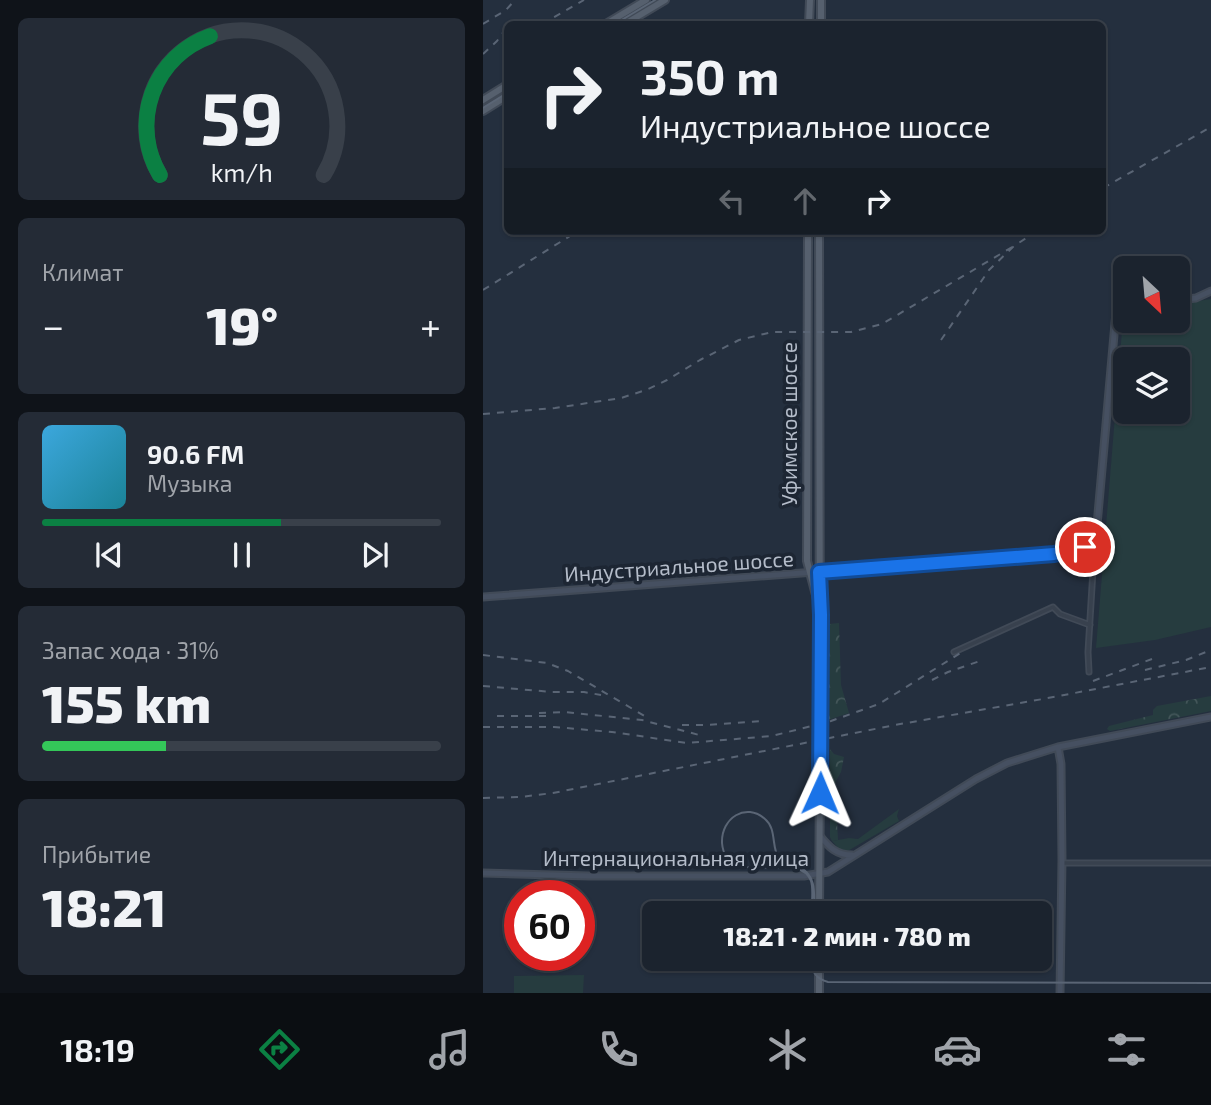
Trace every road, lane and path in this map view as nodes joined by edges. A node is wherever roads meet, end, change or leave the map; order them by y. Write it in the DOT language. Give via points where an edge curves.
graph roads {
  1 [pos="646,0"];
  2 [pos="665,0"];
  3 [pos="810,0"];
  4 [pos="821,0"];
  5 [pos="611,21"];
  6 [pos="630,21"];
  7 [pos="810,21"];
  8 [pos="821,21"];
  9 [pos="504,87"];
  10 [pos="504,98"];
  11 [pos="483,100"];
  12 [pos="483,111"];
  13 [pos="808,235"];
  14 [pos="819,235"];
  15 [pos="1211,291"];
  16 [pos="1190,299"];
  17 [pos="1114,333"];
  18 [pos="1085,547"];
  19 [pos="815,573"];
  20 [pos="483,597"];
  21 [pos="1090,625"];
  22 [pos="954,652"];
  23 [pos="1089,672"];
  24 [pos="1211,716"];
  25 [pos="1058,747"];
  26 [pos="819,835"];
  27 [pos="855,855"];
  28 [pos="1062,863"];
  29 [pos="1211,863"];
  30 [pos="483,873"];
  31 [pos="820,874"];
  32 [pos="820,901"];
  33 [pos="819,971"];
  34 [pos="819,993"];
  35 [pos="1060,993"];
  1 -- 5 [label="main road"];
  2 -- 6 [label="main road"];
  3 -- 7 [label="main road"];
  4 -- 8 [label="main road"];
  9 -- 11 [label="main road"];
  10 -- 12 [label="main road"];
  13 -- 19 [label="main road, Уфимское шоссе" via="807,561"];
  14 -- 19 [label="main road, Уфимское шоссе"];
  15 -- 16 [label="street"];
  17 -- 18 [label="street" via="1097,524"];
  18 -- 19 [label="street, Индустриальное шоссе" via="1054,554"];
  18 -- 21 [label="street" via="1093,570"];
  19 -- 20 [label="street, Индустриальное шоссе"];
  19 -- 26 [label="main road, Уфимское шоссе, bridge" via="821,615"];
  21 -- 22 [label="street" via="1053,607"];
  21 -- 23 [label="street"];
  24 -- 25 [label="street, Интернациональная улица"];
  25 -- 27 [label="street, Интернациональная улица" via="1007,763 976,779"];
  25 -- 28 [label="street"];
  26 -- 27 [label="street" via="835,852"];
  26 -- 31 [label="main road, Уфимское шоссе"];
  27 -- 31 [label="street, Интернациональная улица"];
  28 -- 29 [label="street"];
  28 -- 35 [label="street"];
  30 -- 31 [label="street, Интернациональная улица"];
  31 -- 32 [label="main road, Уфимское шоссе"];
  33 -- 34 [label="main road"];
}
